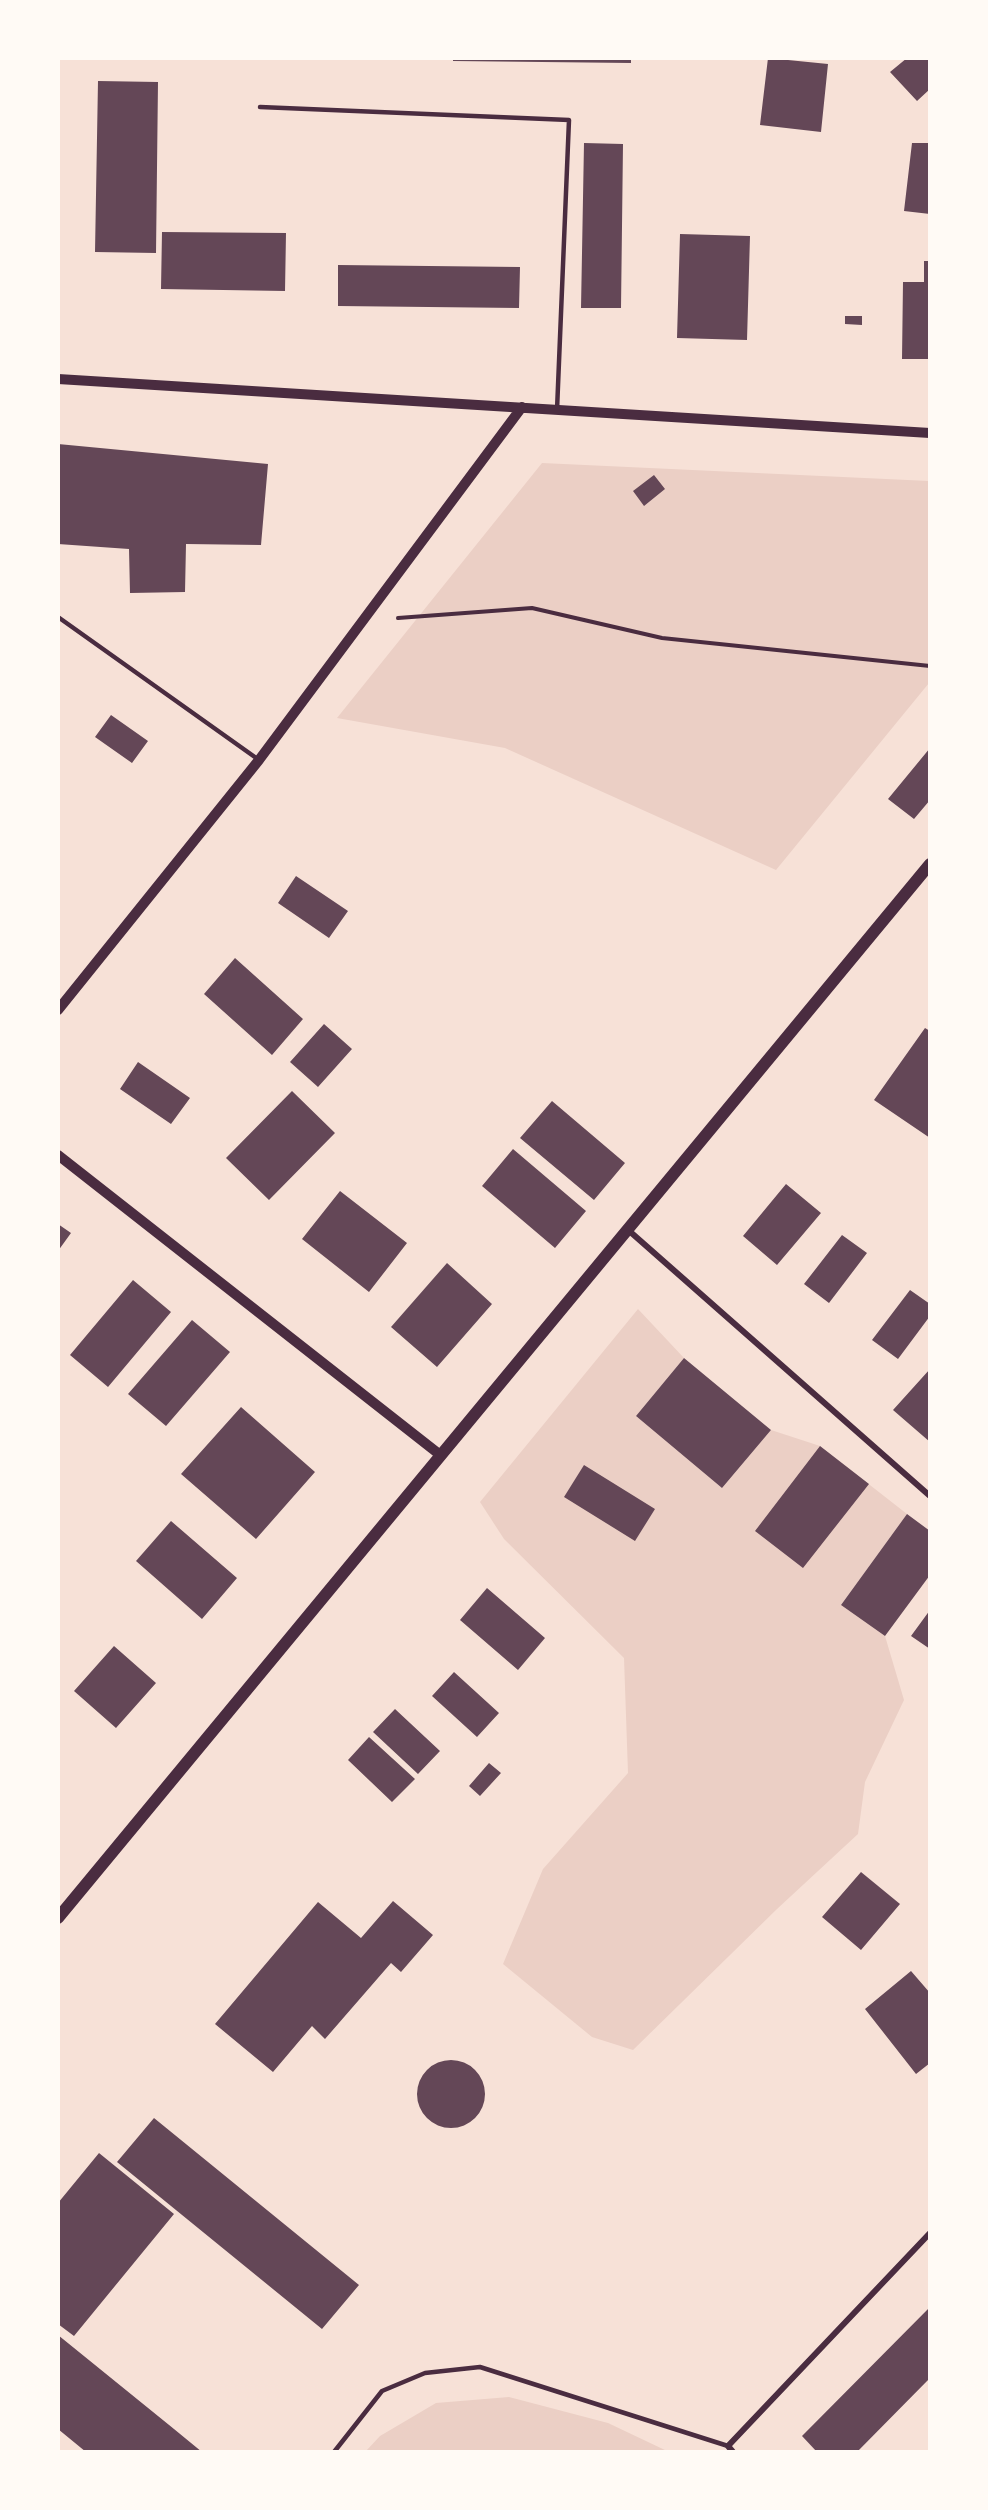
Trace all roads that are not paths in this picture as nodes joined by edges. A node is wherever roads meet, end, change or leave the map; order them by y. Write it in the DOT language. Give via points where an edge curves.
graph roads {
  1 [pos="260,108"];
  2 [pos="58,379"];
  3 [pos="522,407"];
  4 [pos="557,410"];
  5 [pos="930,433"];
  6 [pos="58,617"];
  7 [pos="260,760"];
  8 [pos="930,864"];
  9 [pos="58,1010"];
  10 [pos="58,1155"];
  11 [pos="627,1229"];
  12 [pos="439,1455"];
  13 [pos="930,1496"];
  14 [pos="58,1918"];
  15 [pos="930,2233"];
  16 [pos="730,2449"];
  17 [pos="334,2451"];
  1 -- 4 [label="lane" via="569,120"];
  2 -- 3 [label="street"];
  3 -- 4 [label="street"];
  3 -- 7 [label="street"];
  4 -- 5 [label="street"];
  6 -- 7 [label="lane"];
  7 -- 9 [label="street"];
  8 -- 11 [label="main road"];
  10 -- 12 [label="street"];
  11 -- 12 [label="main road"];
  11 -- 13 [label="street"];
  12 -- 14 [label="main road"];
  15 -- 16 [label="street"];
  16 -- 17 [label="lane" via="480,2367 425,2373 382,2391"];
}
